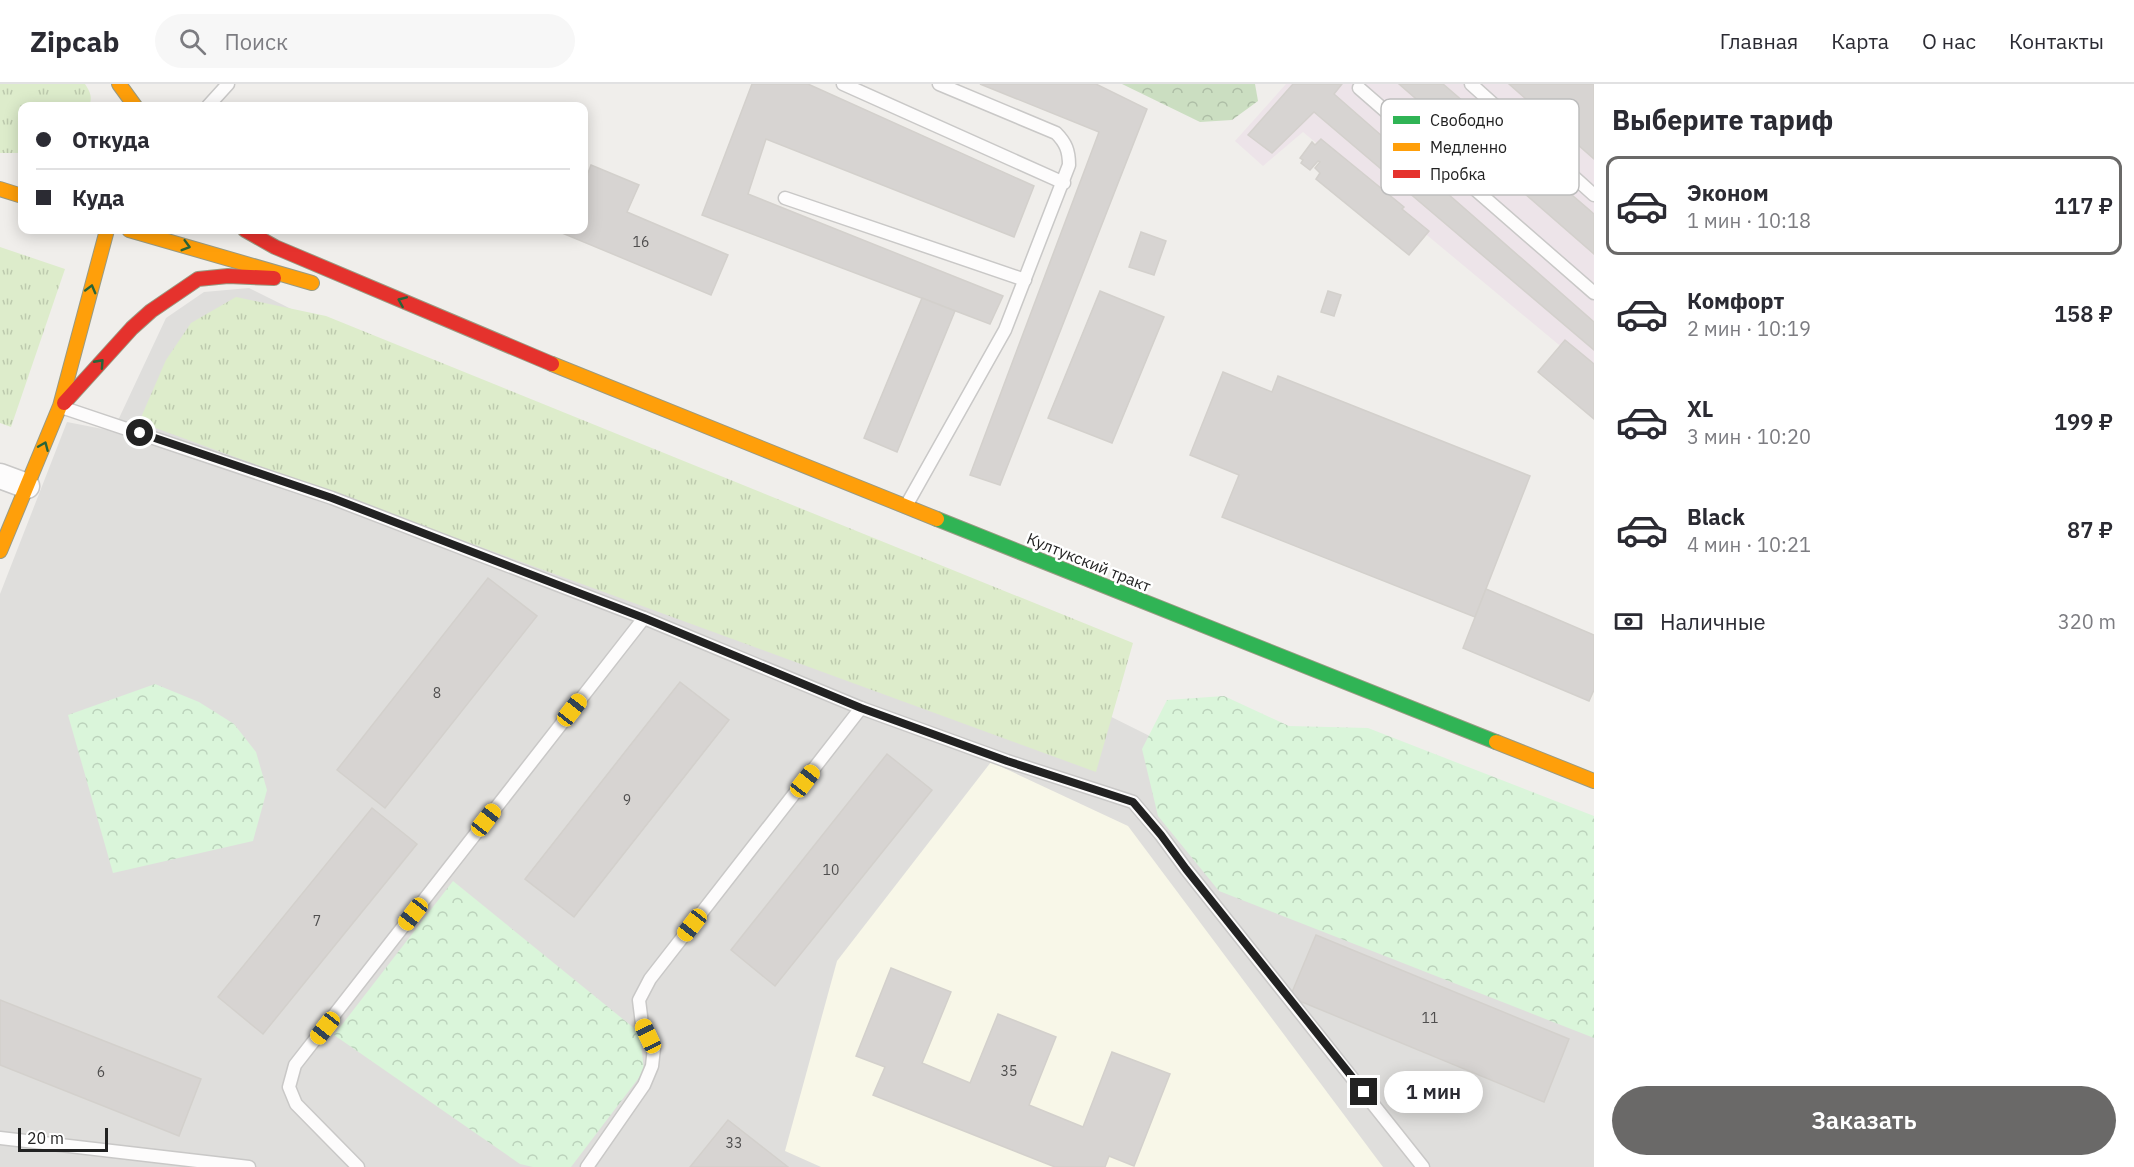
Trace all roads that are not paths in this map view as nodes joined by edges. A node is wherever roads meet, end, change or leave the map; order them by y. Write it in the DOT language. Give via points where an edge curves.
graph roads {
  1 [pos="228,84"];
  2 [pos="843,84"];
  3 [pos="939,84"];
  4 [pos="1471,84"];
  5 [pos="1359,87"];
  6 [pos="118,91"];
  7 [pos="1488,99"];
  8 [pos="130,102"];
  9 [pos="212,102"];
  10 [pos="1381,106"];
  11 [pos="18,181"];
  12 [pos="1579,181"];
  13 [pos="0,182"];
  14 [pos="1064,183"];
  15 [pos="0,189"];
  16 [pos="18,195"];
  17 [pos="1482,195"];
  18 [pos="1594,195"];
  19 [pos="785,198"];
  20 [pos="106,234"];
  21 [pos="143,234"];
  22 [pos="252,234"];
  23 [pos="301,279"];
  24 [pos="1025,280"];
  25 [pos="323,287"];
  26 [pos="1594,293"];
  27 [pos="391,311"];
  28 [pos="572,373"];
  29 [pos="60,406"];
  30 [pos="0,476"];
  31 [pos="27,486"];
  32 [pos="906,507"];
  33 [pos="0,551"];
  34 [pos="644,618"];
  35 [pos="861,708"];
  36 [pos="1594,781"];
  37 [pos="0,1138"];
  38 [pos="249,1167"];
  39 [pos="358,1167"];
  40 [pos="587,1167"];
  41 [pos="1423,1167"];
  1 -- 9 [label="lane"];
  2 -- 14 [label="lane"];
  3 -- 14 [label="lane" via="1056,133 1069,153"];
  4 -- 7 [label="lane"];
  5 -- 10 [label="lane"];
  6 -- 8 [label="main road"];
  11 -- 13 [label="main road"];
  12 -- 18 [label="lane"];
  14 -- 24 [label="lane"];
  15 -- 16 [label="main road"];
  17 -- 26 [label="lane"];
  19 -- 24 [label="lane"];
  29 -- 20 [label="main road, one-way"];
  21 -- 23 [label="main road, one-way"];
  28 -- 22 [label="main road, one-way" via="274,247"];
  23 -- 25 [label="main road"];
  29 -- 23 [label="main road, one-way" via="132,328 198,279"];
  24 -- 32 [label="lane" via="1005,330"];
  27 -- 28 [label="main road"];
  28 -- 32 [label="main road, Култукский тракт"];
  31 -- 29 [label="main road, one-way"];
  29 -- 34 [label="lane" via="332,498"];
  30 -- 31 [label="street"];
  31 -- 33 [label="main road"];
  32 -- 36 [label="main road, Култукский тракт"];
  34 -- 35 [label="lane"];
  34 -- 39 [label="lane" via="295,1065 289,1087 296,1104"];
  35 -- 40 [label="lane" via="650,979 639,1000 642,1024 654,1048 652,1066 644,1085"];
  35 -- 41 [label="lane" via="1133,802"];
  37 -- 38 [label="lane"];
}
